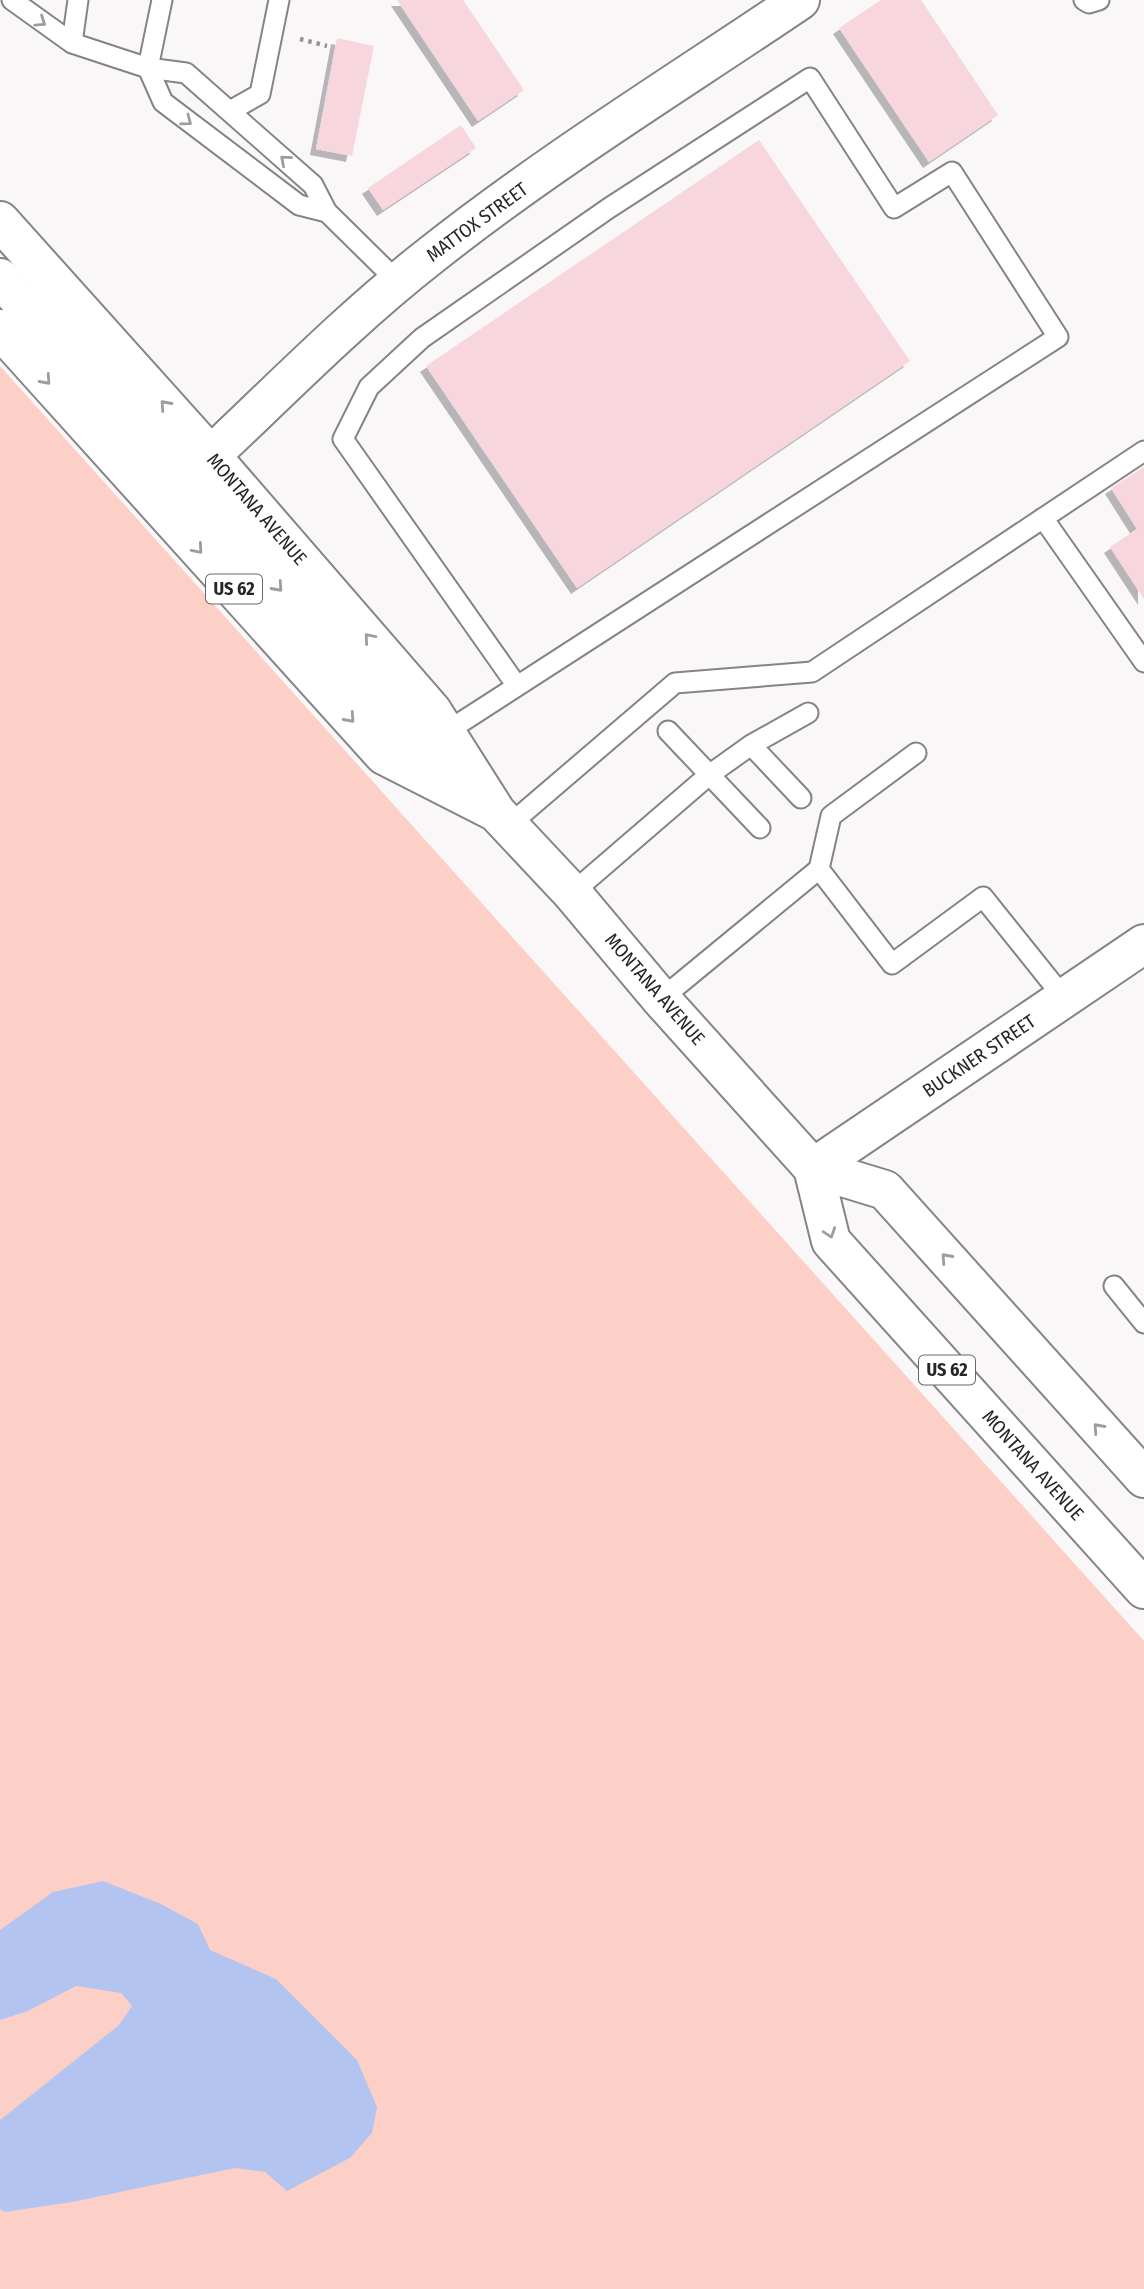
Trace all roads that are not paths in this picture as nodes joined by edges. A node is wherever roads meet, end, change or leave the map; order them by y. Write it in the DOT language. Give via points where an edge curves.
graph roads {
  1 [pos="12,0"];
  2 [pos="78,0"];
  3 [pos="162,0"];
  4 [pos="279,0"];
  5 [pos="800,0"];
  6 [pos="1084,0"];
  7 [pos="1099,0"];
  8 [pos="72,43"];
  9 [pos="148,68"];
  10 [pos="230,111"];
  11 [pos="327,212"];
  12 [pos="0,221"];
  13 [pos="0,278"];
  14 [pos="398,282"];
  15 [pos="0,329"];
  16 [pos="1144,451"];
  17 [pos="211,456"];
  18 [pos="183,482"];
  19 [pos="1043,518"];
  20 [pos="1144,662"];
  21 [pos="517,686"];
  22 [pos="808,713"];
  23 [pos="668,731"];
  24 [pos="446,732"];
  25 [pos="751,745"];
  26 [pos="916,753"];
  27 [pos="709,775"];
  28 [pos="801,798"];
  29 [pos="490,811"];
  30 [pos="760,828"];
  31 [pos="819,869"];
  32 [pos="572,893"];
  33 [pos="1144,944"];
  34 [pos="1064,998"];
  35 [pos="661,999"];
  36 [pos="813,1168"];
  37 [pos="1114,1286"];
  38 [pos="1144,1323"];
  39 [pos="1139,1464"];
  40 [pos="1144,1589"];
  1 -- 8 [label="lane, one-way"];
  2 -- 8 [label="lane"];
  3 -- 9 [label="lane"];
  4 -- 10 [label="lane" via="260,94"];
  5 -- 14 [label="main road, MATTOX STREET" via="494,207"];
  6 -- 7 [label="lane"];
  8 -- 9 [label="lane"];
  9 -- 10 [label="lane" via="186,73"];
  9 -- 11 [label="lane, one-way" via="163,102 299,205"];
  11 -- 10 [label="lane, one-way" via="313,185"];
  11 -- 14 [label="lane"];
  17 -- 12 [label="main road, MONTANA AVENUE / US 62, one-way"];
  13 -- 18 [label="main road"];
  14 -- 17 [label="main road, MATTOX STREET" via="324,346"];
  15 -- 29 [label="main road, MONTANA AVENUE / US 62, one-way" via="384,755"];
  16 -- 19 [label="lane"];
  17 -- 18 [label="main road, MATTOX STREET"];
  24 -- 17 [label="main road, MONTANA AVENUE / US 62, one-way"];
  18 -- 29 [label="main road, one-way"];
  19 -- 20 [label="lane"];
  19 -- 29 [label="lane" via="811,672 675,683"];
  21 -- 21 [label="lane" via="1058,337 952,172 894,208 810,78 609,208 422,338 369,387 343,439"];
  21 -- 24 [label="lane"];
  22 -- 25 [label="lane"];
  23 -- 27 [label="lane"];
  24 -- 29 [label="main road, MONTANA AVENUE / US 62"];
  25 -- 27 [label="lane"];
  25 -- 28 [label="lane"];
  26 -- 31 [label="lane" via="831,816"];
  27 -- 30 [label="lane"];
  27 -- 32 [label="lane"];
  29 -- 32 [label="main road, MONTANA AVENUE / US 62"];
  31 -- 34 [label="lane" via="892,964 983,897"];
  31 -- 35 [label="lane"];
  32 -- 35 [label="main road, MONTANA AVENUE / US 62"];
  33 -- 34 [label="main road, BUCKNER STREET"];
  34 -- 36 [label="main road, BUCKNER STREET"];
  35 -- 36 [label="main road, MONTANA AVENUE / US 62"];
  39 -- 36 [label="main road, one-way" via="885,1190"];
  36 -- 40 [label="main road, MONTANA AVENUE / US 62, one-way" via="831,1241"];
  37 -- 38 [label="lane"];
}
